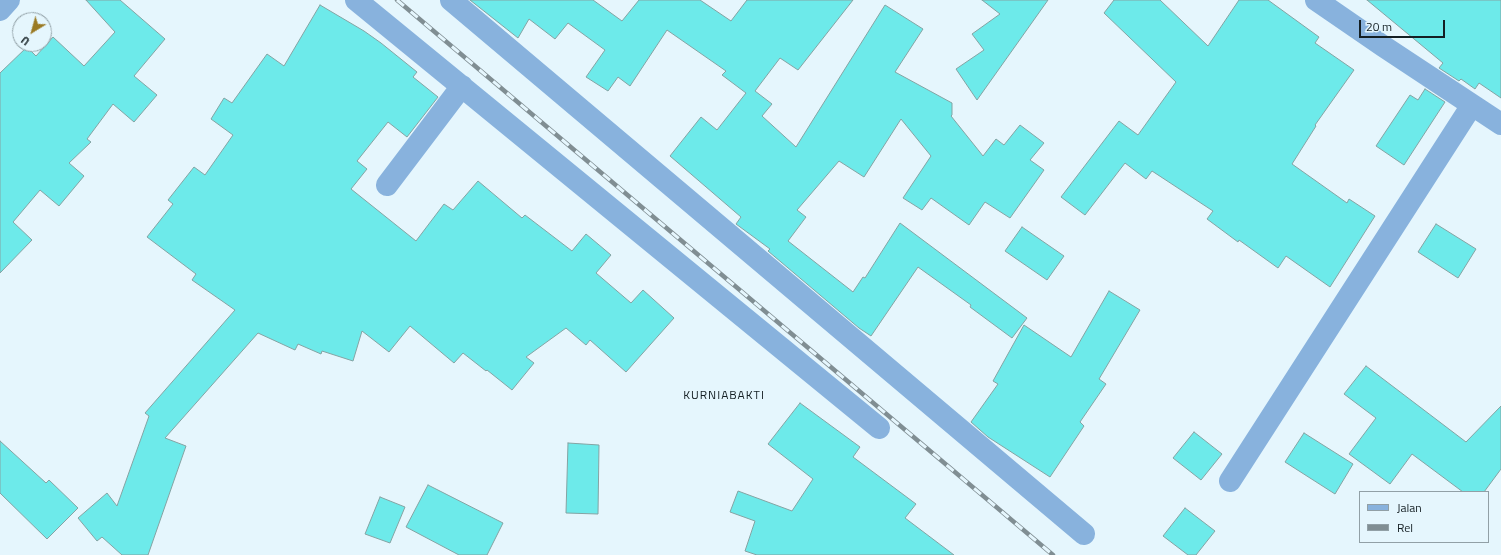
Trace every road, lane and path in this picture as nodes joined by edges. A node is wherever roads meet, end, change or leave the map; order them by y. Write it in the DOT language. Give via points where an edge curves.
graph roads {
  1 [pos="9,0"];
  2 [pos="356,0"];
  3 [pos="451,0"];
  4 [pos="1316,0"];
  5 [pos="0,10"];
  6 [pos="462,86"];
  7 [pos="1472,105"];
  8 [pos="1501,124"];
  9 [pos="387,185"];
  10 [pos="879,428"];
  11 [pos="1230,481"];
  12 [pos="1084,534"];
  1 -- 5 [label="street"];
  2 -- 6 [label="street"];
  3 -- 12 [label="street"];
  4 -- 7 [label="street"];
  6 -- 9 [label="street"];
  6 -- 10 [label="street"];
  7 -- 8 [label="street"];
  7 -- 11 [label="street"];
}
